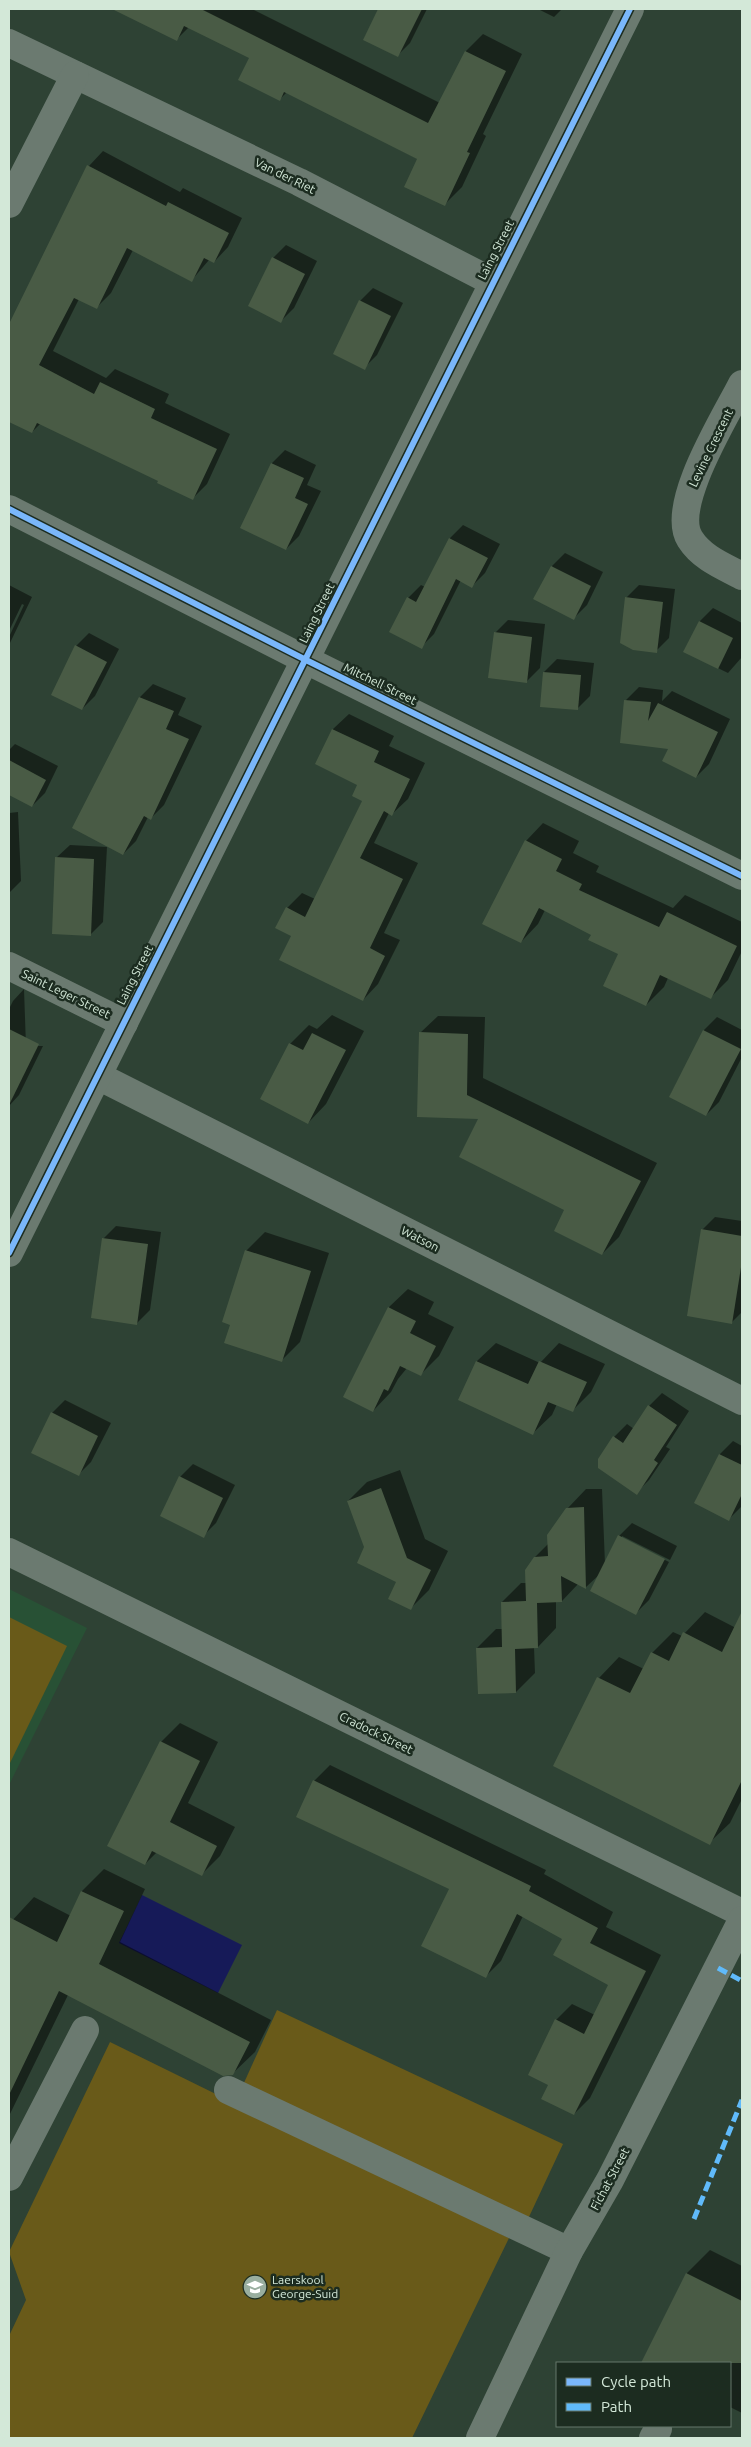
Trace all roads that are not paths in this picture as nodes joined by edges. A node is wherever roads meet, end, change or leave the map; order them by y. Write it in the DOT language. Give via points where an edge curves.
graph roads {
  1 [pos="630,9"];
  2 [pos="9,43"];
  3 [pos="76,75"];
  4 [pos="9,204"];
  5 [pos="493,282"];
  6 [pos="742,384"];
  7 [pos="9,509"];
  8 [pos="742,576"];
  9 [pos="306,660"];
  10 [pos="742,876"];
  11 [pos="9,966"];
  12 [pos="124,1023"];
  13 [pos="98,1076"];
  14 [pos="9,1254"];
  15 [pos="742,1401"];
  16 [pos="9,1552"];
  17 [pos="742,1913"];
  18 [pos="742,1920"];
  19 [pos="85,2030"];
  20 [pos="228,2090"];
  21 [pos="9,2177"];
  22 [pos="570,2251"];
  23 [pos="480,2438"];
  1 -- 5 [label="street, Laing Street"];
  2 -- 3 [label="street, Van der Riet"];
  3 -- 4 [label="street"];
  3 -- 5 [label="street, Van der Riet" via="299,182"];
  5 -- 9 [label="street, Laing Street"];
  6 -- 8 [label="street, Levine Crescent" via="691,486 684,517 690,540 708,558"];
  7 -- 9 [label="street, Mitchell Street"];
  9 -- 10 [label="street, Mitchell Street"];
  9 -- 12 [label="street, Laing Street"];
  11 -- 12 [label="street, Saint Leger Street"];
  12 -- 13 [label="street, Laing Street"];
  13 -- 14 [label="street, Laing Street"];
  13 -- 15 [label="street, Watson"];
  16 -- 17 [label="street, Cradock Street"];
  18 -- 22 [label="street, Fichat Street" via="610,2180"];
  19 -- 21 [label="street"];
  20 -- 22 [label="street"];
  22 -- 23 [label="street, Fichat Street"];
}
